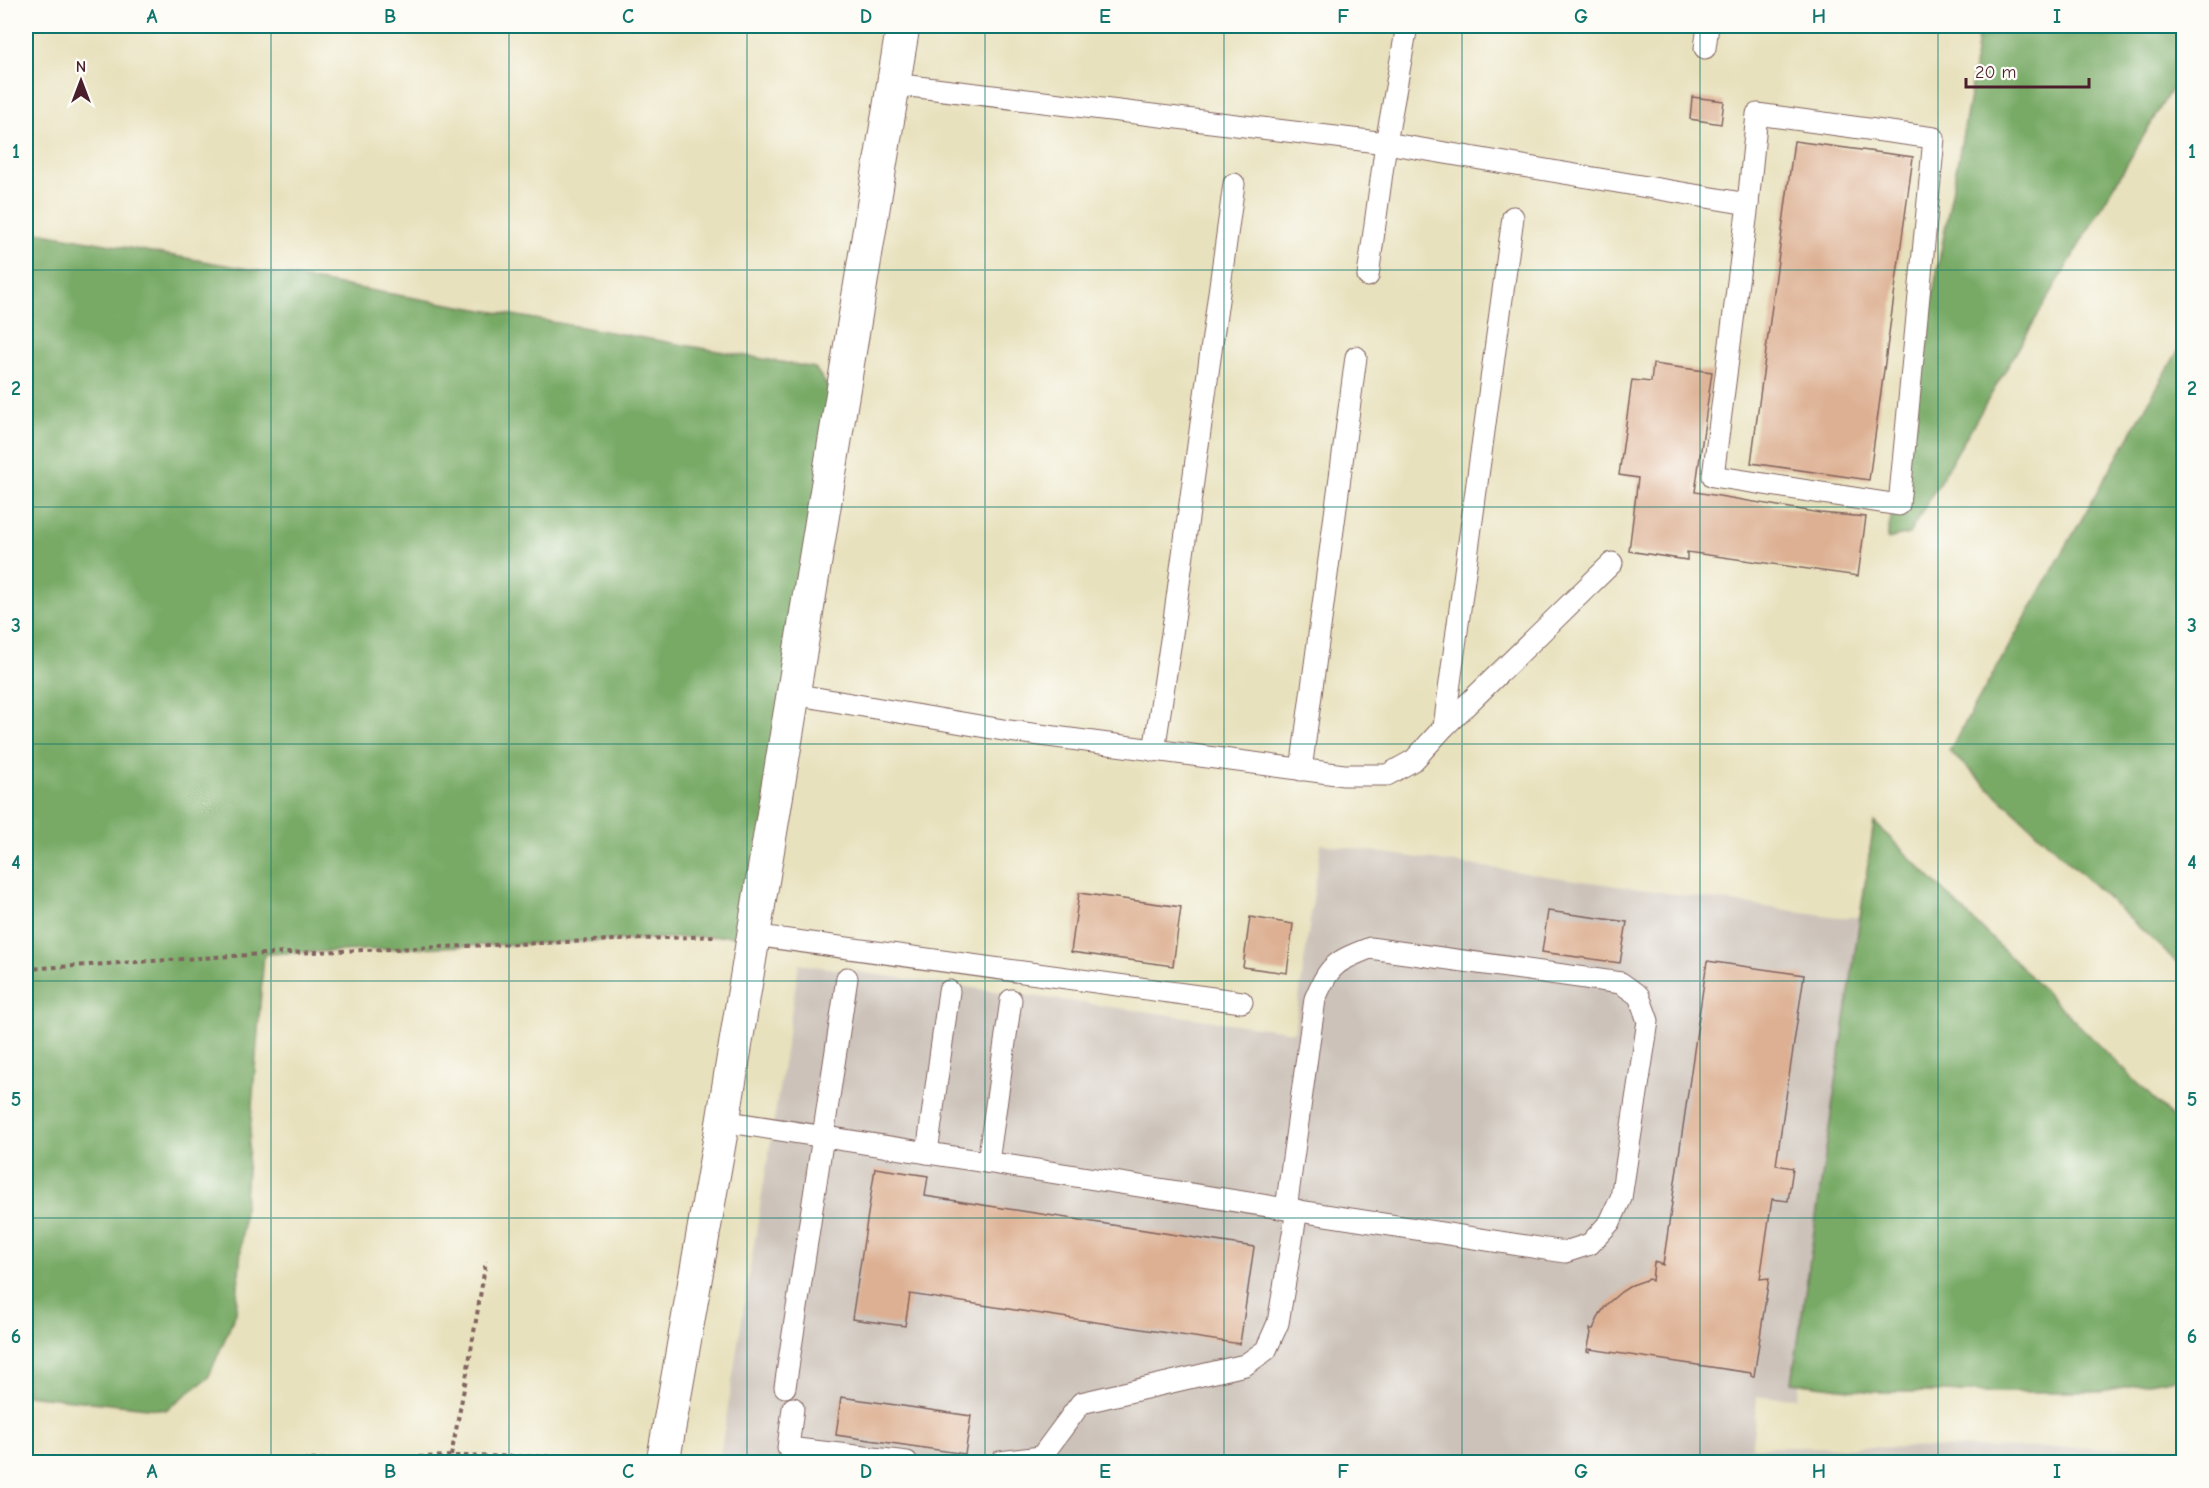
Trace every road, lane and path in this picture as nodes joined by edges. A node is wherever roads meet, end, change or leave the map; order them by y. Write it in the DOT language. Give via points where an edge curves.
graph roads {
  1 [pos="903,26"];
  2 [pos="1407,26"];
  3 [pos="1708,26"];
  4 [pos="1705,48"];
  5 [pos="893,84"];
  6 [pos="1386,143"];
  7 [pos="1234,184"];
  8 [pos="1748,204"];
  9 [pos="1513,217"];
  10 [pos="1368,276"];
  11 [pos="1356,357"];
  12 [pos="1612,563"];
  13 [pos="794,694"];
  14 [pos="1444,727"];
  15 [pos="1154,751"];
  16 [pos="1301,770"];
  17 [pos="753,934"];
  18 [pos="26,969"];
  19 [pos="847,978"];
  20 [pos="949,991"];
  21 [pos="1011,1000"];
  22 [pos="1242,1002"];
  23 [pos="723,1121"];
  24 [pos="823,1137"];
  25 [pos="927,1153"];
  26 [pos="988,1162"];
  27 [pos="1291,1209"];
  28 [pos="486,1261"];
  29 [pos="784,1386"];
  30 [pos="793,1408"];
  31 [pos="451,1456"];
  32 [pos="664,1460"];
  33 [pos="1041,1460"];
  34 [pos="239,1462"];
  35 [pos="907,1462"];
  36 [pos="1000,1462"];
  1 -- 5 [label="street"];
  2 -- 6 [label="lane"];
  3 -- 4 [label="lane"];
  5 -- 6 [label="lane"];
  5 -- 13 [label="street"];
  6 -- 8 [label="lane"];
  6 -- 10 [label="lane"];
  7 -- 15 [label="lane"];
  8 -- 8 [label="lane" via="1757,114 1934,138 1899,505 1713,476"];
  9 -- 14 [label="lane"];
  11 -- 16 [label="lane"];
  12 -- 14 [label="lane"];
  13 -- 15 [label="lane"];
  13 -- 17 [label="street"];
  14 -- 16 [label="lane" via="1414,760 1387,774"];
  15 -- 16 [label="lane"];
  17 -- 18 [label="path" via="264,954"];
  17 -- 22 [label="lane"];
  17 -- 23 [label="street"];
  19 -- 24 [label="lane"];
  20 -- 25 [label="lane"];
  21 -- 26 [label="lane"];
  23 -- 24 [label="lane"];
  23 -- 32 [label="street"];
  24 -- 25 [label="lane"];
  24 -- 29 [label="lane"];
  25 -- 26 [label="lane"];
  26 -- 27 [label="lane"];
  27 -- 27 [label="lane" via="1315,999 1326,974 1343,958 1370,948 1620,983 1639,996 1648,1021 1621,1198 1610,1222 1590,1244 1565,1252"];
  27 -- 33 [label="lane" via="1278,1323 1266,1350 1245,1365 1081,1403"];
  28 -- 31 [label="path"];
  30 -- 35 [label="lane" via="788,1448"];
  31 -- 32 [label="path"];
  31 -- 34 [label="path"];
  33 -- 36 [label="lane"];
}
